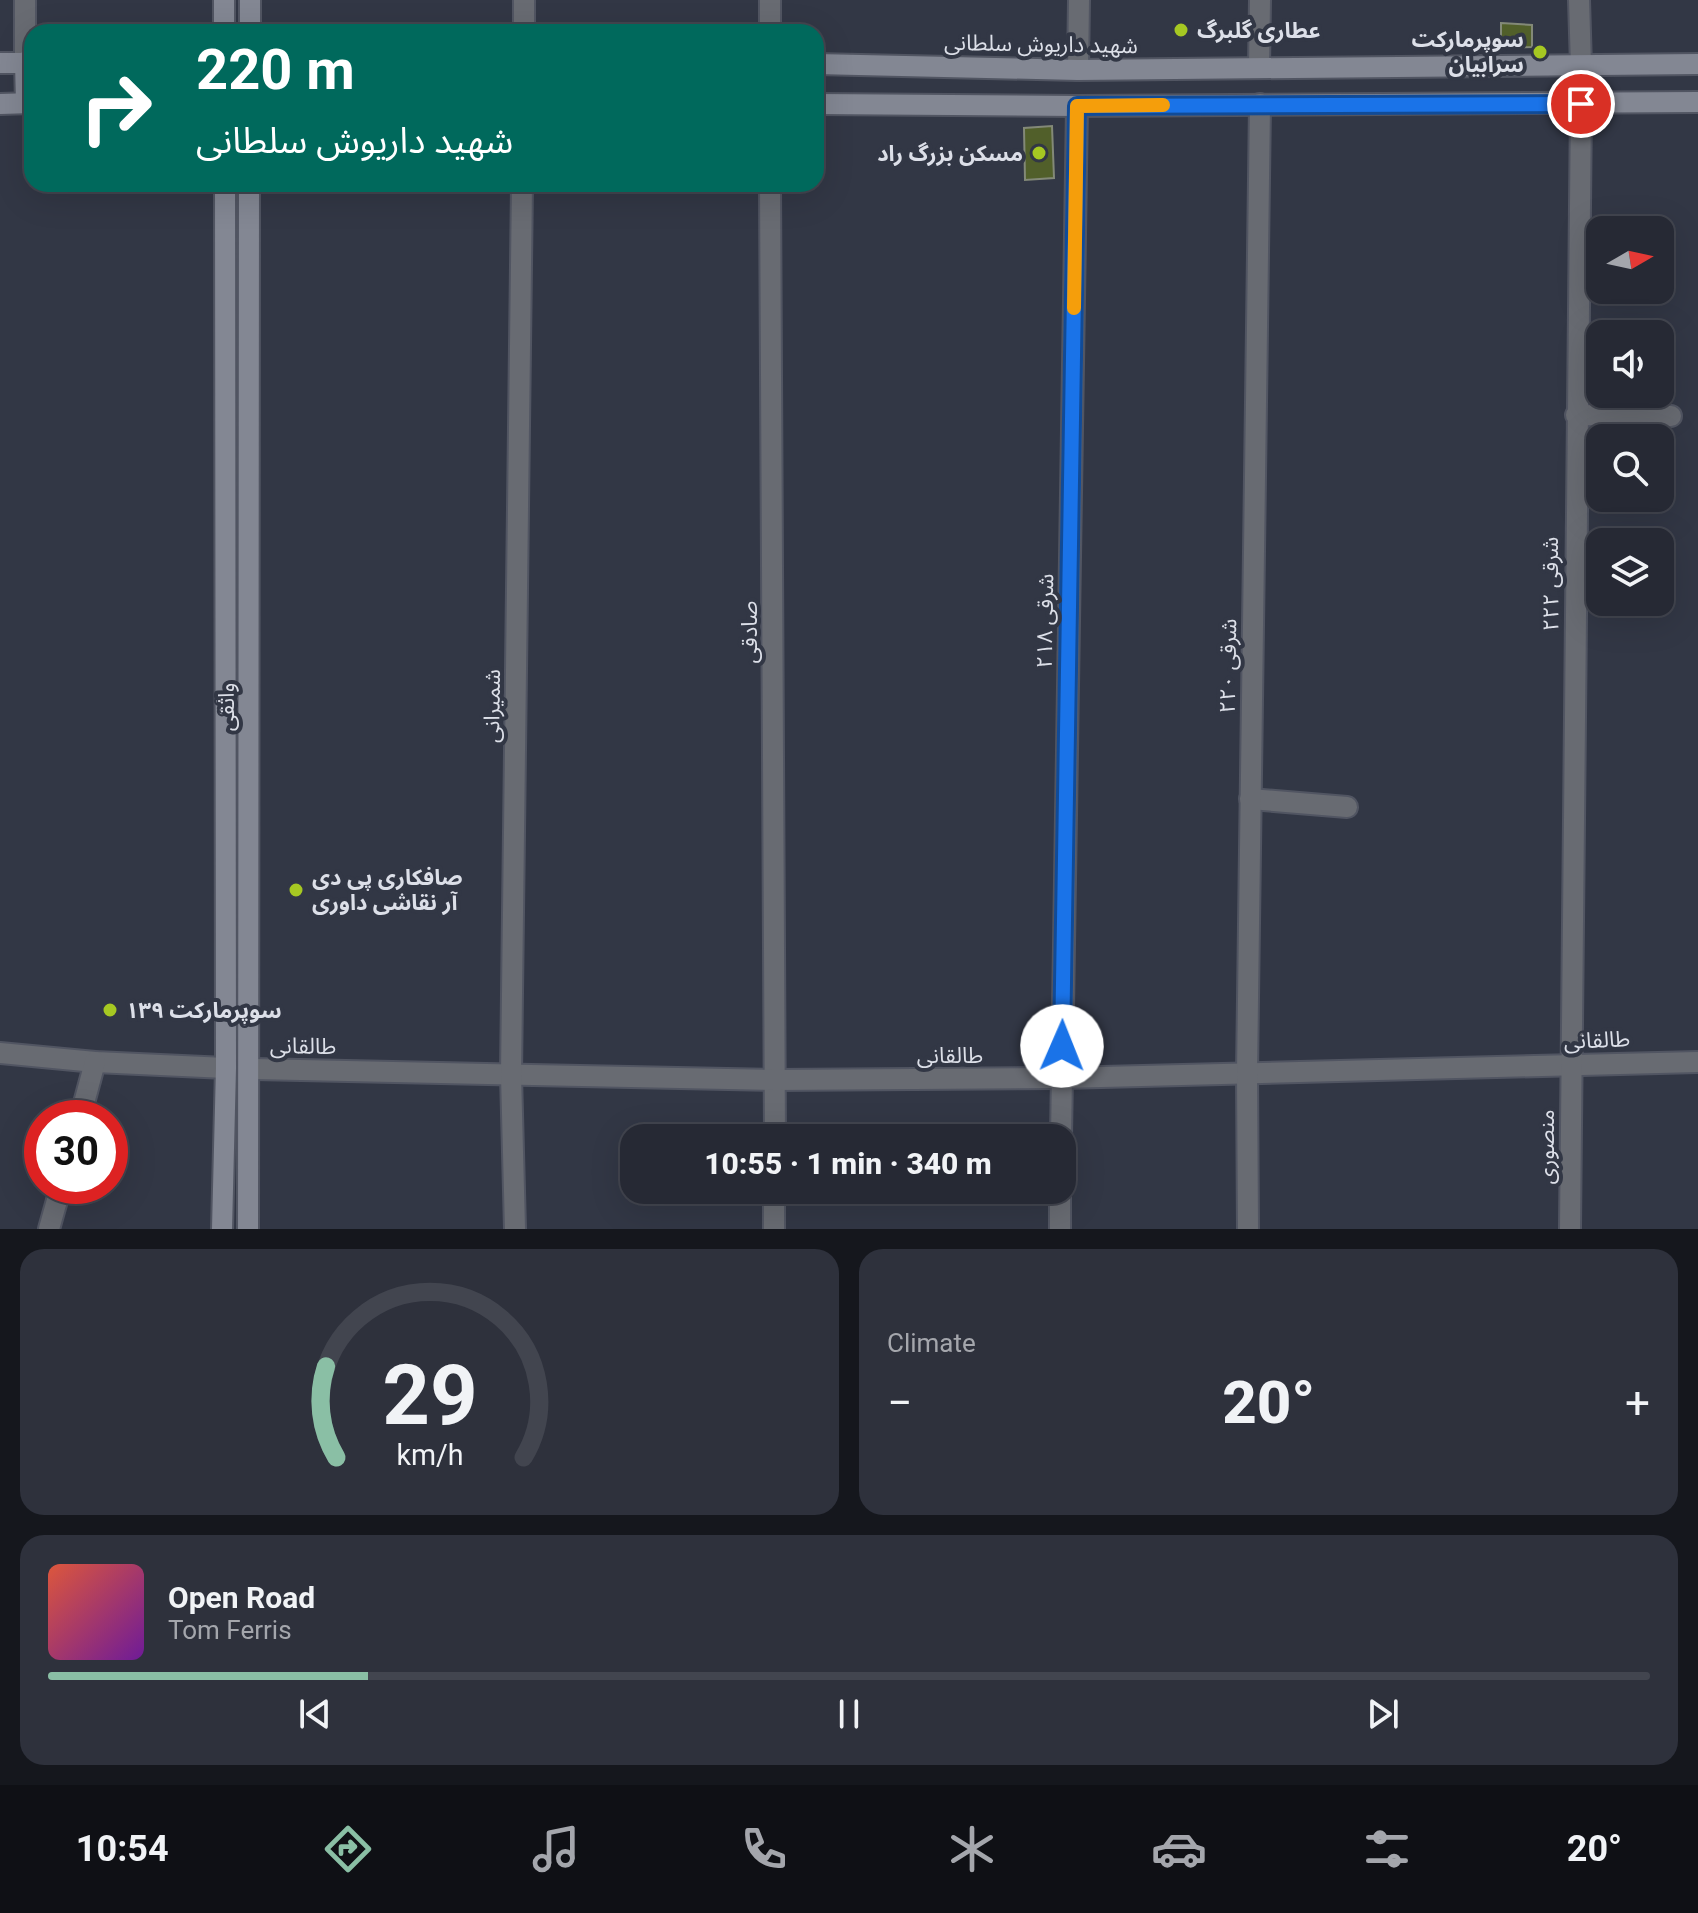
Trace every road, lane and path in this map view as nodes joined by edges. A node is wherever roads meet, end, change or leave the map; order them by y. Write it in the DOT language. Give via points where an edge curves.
graph roads {
  1 [pos="25,0"];
  2 [pos="224,0"];
  3 [pos="250,0"];
  4 [pos="524,0"];
  5 [pos="770,0"];
  6 [pos="1079,0"];
  7 [pos="1260,0"];
  8 [pos="1579,0"];
  9 [pos="27,24"];
  10 [pos="224,24"];
  11 [pos="250,24"];
  12 [pos="524,24"];
  13 [pos="770,24"];
  14 [pos="24,62"];
  15 [pos="0,63"];
  16 [pos="824,64"];
  17 [pos="1698,64"];
  18 [pos="1581,66"];
  19 [pos="1259,67"];
  20 [pos="1078,70"];
  21 [pos="1698,102"];
  22 [pos="24,103"];
  23 [pos="0,104"];
  24 [pos="824,104"];
  25 [pos="1260,104"];
  26 [pos="1581,104"];
  27 [pos="1077,106"];
  28 [pos="225,192"];
  29 [pos="249,192"];
  30 [pos="522,192"];
  31 [pos="770,192"];
  32 [pos="1576,415"];
  33 [pos="1671,416"];
  34 [pos="1250,799"];
  35 [pos="1347,807"];
  36 [pos="0,1053"];
  37 [pos="95,1062"];
  38 [pos="1698,1062"];
  39 [pos="1570,1065"];
  40 [pos="226,1068"];
  41 [pos="250,1069"];
  42 [pos="1247,1073"];
  43 [pos="511,1075"];
  44 [pos="1062,1078"];
  45 [pos="775,1080"];
  46 [pos="85,1100"];
  47 [pos="775,1124"];
  48 [pos="1061,1124"];
  49 [pos="56,1204"];
  50 [pos="774,1204"];
  51 [pos="1060,1204"];
  52 [pos="49,1229"];
  53 [pos="222,1229"];
  54 [pos="248,1229"];
  55 [pos="515,1229"];
  56 [pos="774,1229"];
  57 [pos="1060,1229"];
  58 [pos="1248,1229"];
  59 [pos="1570,1229"];
  1 -- 9 [label="street"];
  2 -- 10 [label="main road"];
  3 -- 11 [label="main road"];
  4 -- 12 [label="street"];
  5 -- 13 [label="street"];
  6 -- 20 [label="street"];
  7 -- 19 [label="street"];
  8 -- 18 [label="street"];
  14 -- 15 [label="main road"];
  16 -- 20 [label="main road, شهید داریوش سلطانی"];
  17 -- 18 [label="main road, شهید داریوش سلطانی"];
  18 -- 19 [label="main road, شهید داریوش سلطانی"];
  18 -- 26 [label="main road"];
  19 -- 20 [label="main road, شهید داریوش سلطانی"];
  19 -- 25 [label="main road"];
  20 -- 27 [label="main road"];
  21 -- 26 [label="main road"];
  22 -- 23 [label="main road"];
  24 -- 27 [label="main road"];
  25 -- 26 [label="main road"];
  25 -- 27 [label="main road"];
  25 -- 34 [label="street, ۲۲۰ شرقی"];
  26 -- 32 [label="street, ۲۲۲ شرقی"];
  27 -- 44 [label="street, ۲۱۸ شرقی"];
  28 -- 40 [label="main road"];
  29 -- 41 [label="main road, واثقی"];
  30 -- 43 [label="street, شمیرانی"];
  31 -- 45 [label="street, صادقی"];
  32 -- 33 [label="street"];
  32 -- 39 [label="street, ۲۲۲ شرقی"];
  34 -- 35 [label="street"];
  34 -- 42 [label="street, ۲۲۰ شرقی"];
  36 -- 37 [label="street"];
  37 -- 40 [label="street"];
  37 -- 46 [label="street"];
  38 -- 39 [label="street, طالقانی"];
  39 -- 42 [label="street, طالقانی"];
  39 -- 59 [label="street, منصوری"];
  40 -- 41 [label="main road"];
  40 -- 53 [label="main road"];
  41 -- 43 [label="street, طالقانی"];
  41 -- 54 [label="main road, واثقی"];
  42 -- 44 [label="street, طالقانی"];
  42 -- 58 [label="street, ۲۲۰ شرقی"];
  43 -- 45 [label="street, طالقانی"];
  43 -- 55 [label="street, شمیرانی"];
  44 -- 45 [label="street, طالقانی"];
  44 -- 48 [label="street, ۲۱۸ شرقی"];
  45 -- 47 [label="street, صادقی"];
  49 -- 52 [label="street"];
  50 -- 56 [label="street"];
  51 -- 57 [label="street"];
}
